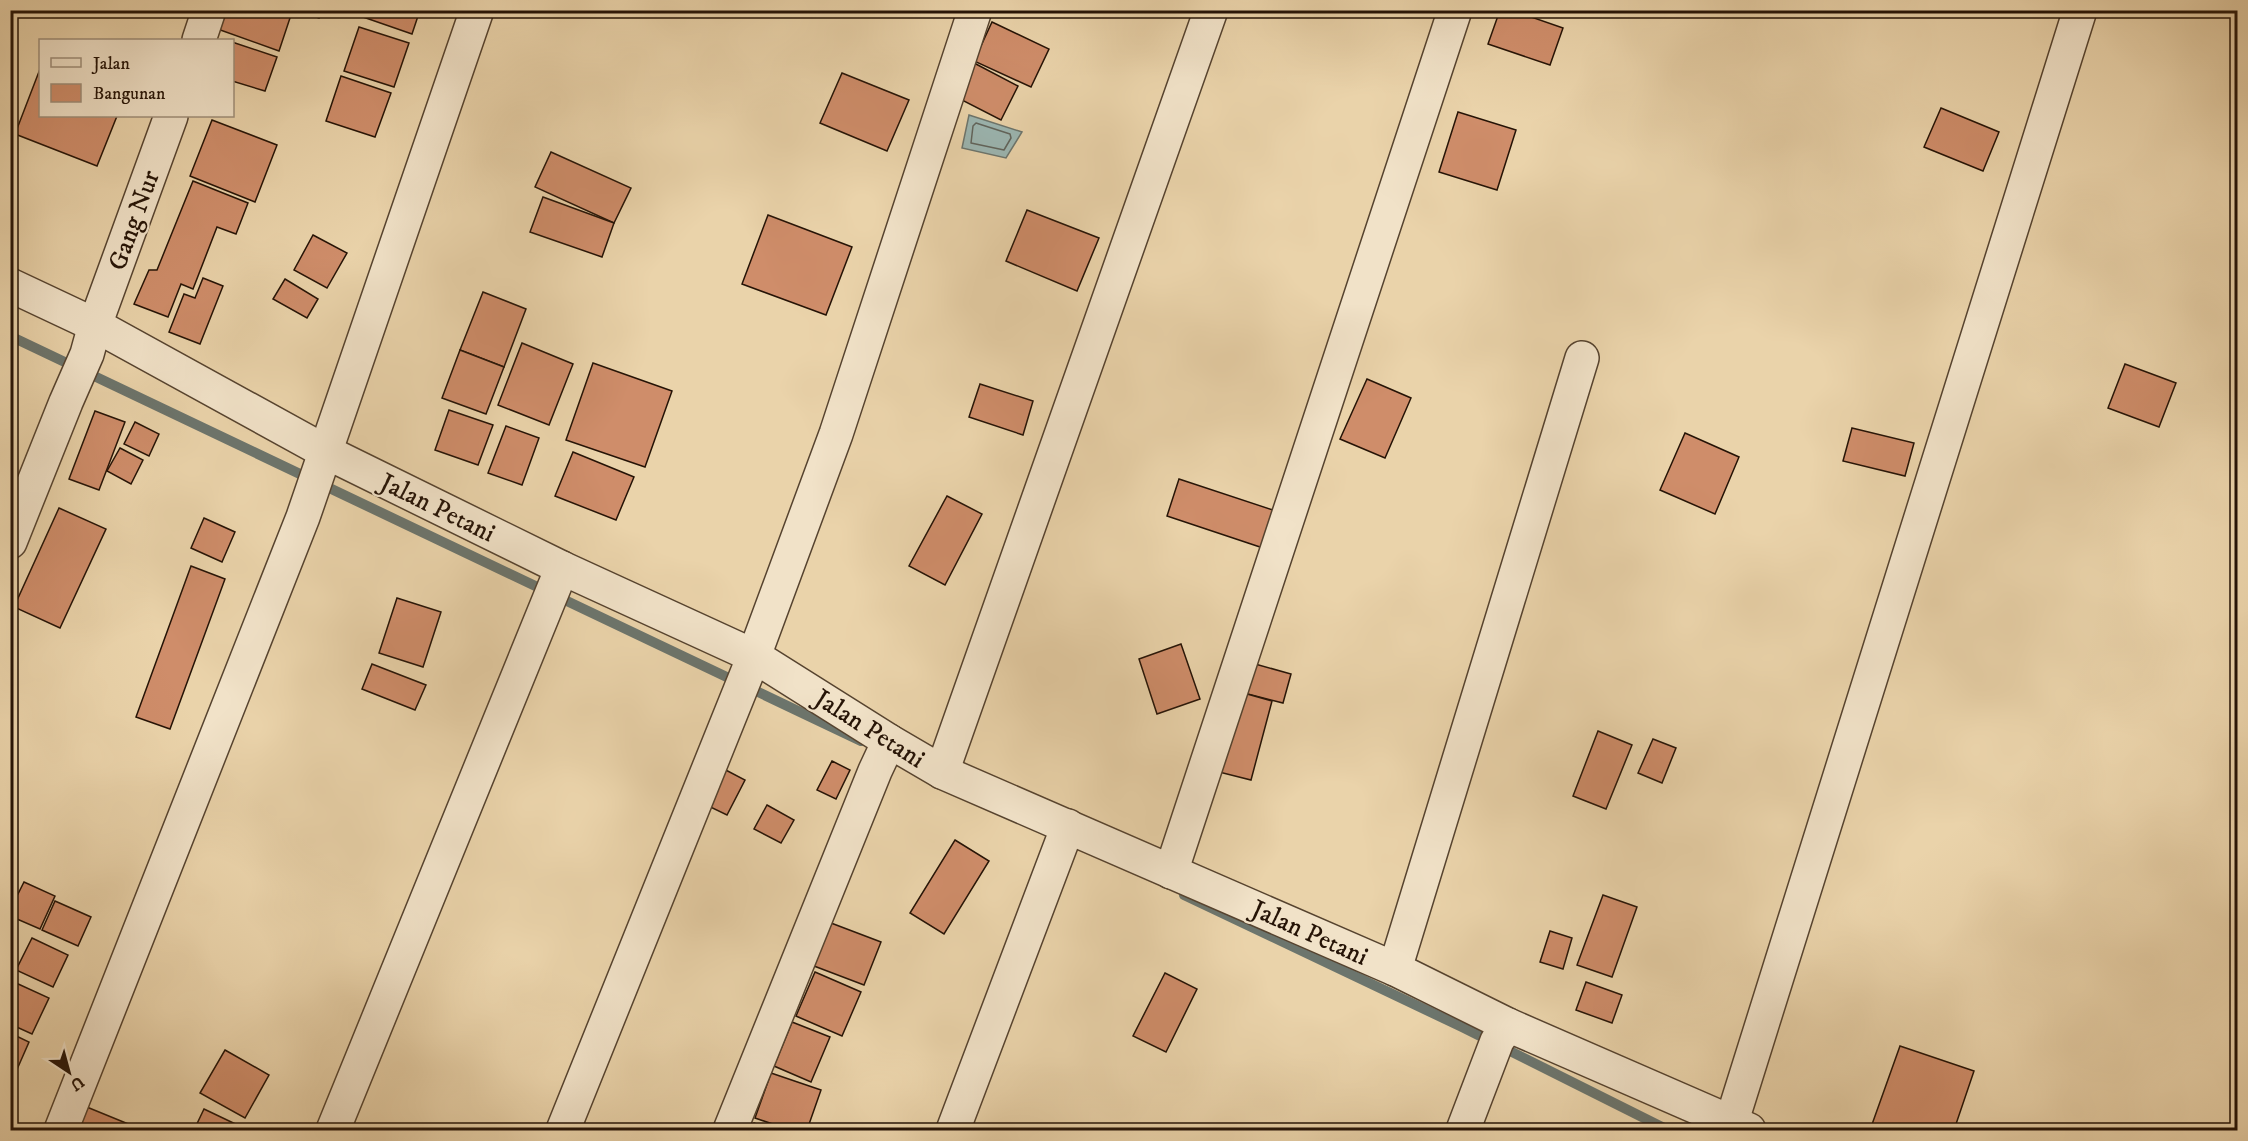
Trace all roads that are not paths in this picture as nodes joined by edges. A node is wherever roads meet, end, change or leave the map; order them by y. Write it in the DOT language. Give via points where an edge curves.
graph roads {
  1 [pos="209,10"];
  2 [pos="477,10"];
  3 [pos="975,10"];
  4 [pos="1211,10"];
  5 [pos="1455,10"];
  6 [pos="2080,10"];
  7 [pos="199,39"];
  8 [pos="171,117"];
  9 [pos="10,285"];
  10 [pos="92,340"];
  11 [pos="1581,358"];
  12 [pos="323,462"];
  13 [pos="10,542"];
  14 [pos="560,576"];
  15 [pos="754,656"];
  16 [pos="889,741"];
  17 [pos="942,772"];
  18 [pos="1068,826"];
  19 [pos="1171,872"];
  20 [pos="1395,969"];
  21 [pos="1503,1033"];
  22 [pos="1737,1128"];
  23 [pos="61,1131"];
  24 [pos="333,1131"];
  25 [pos="563,1131"];
  26 [pos="730,1131"];
  27 [pos="953,1131"];
  28 [pos="1463,1131"];
  1 -- 7 [label="street"];
  2 -- 12 [label="street"];
  3 -- 15 [label="street" via="836,434"];
  4 -- 17 [label="street"];
  5 -- 19 [label="street"];
  6 -- 22 [label="street"];
  8 -- 10 [label="street, Gang Nur"];
  9 -- 10 [label="street, Jalan Petani"];
  10 -- 12 [label="street, Jalan Petani"];
  10 -- 13 [label="street, Gang Nur"];
  11 -- 20 [label="street"];
  12 -- 14 [label="street, Jalan Petani"];
  12 -- 23 [label="street"];
  14 -- 15 [label="street, Jalan Petani"];
  14 -- 24 [label="street"];
  15 -- 16 [label="street, Jalan Petani"];
  15 -- 25 [label="street"];
  16 -- 17 [label="street, Jalan Petani"];
  16 -- 26 [label="street"];
  17 -- 18 [label="street, Jalan Petani"];
  18 -- 19 [label="street, Jalan Petani"];
  18 -- 27 [label="street"];
  19 -- 20 [label="street, Jalan Petani"];
  20 -- 21 [label="street, Jalan Petani"];
  21 -- 22 [label="street, Jalan Petani"];
  21 -- 28 [label="street"];
}
